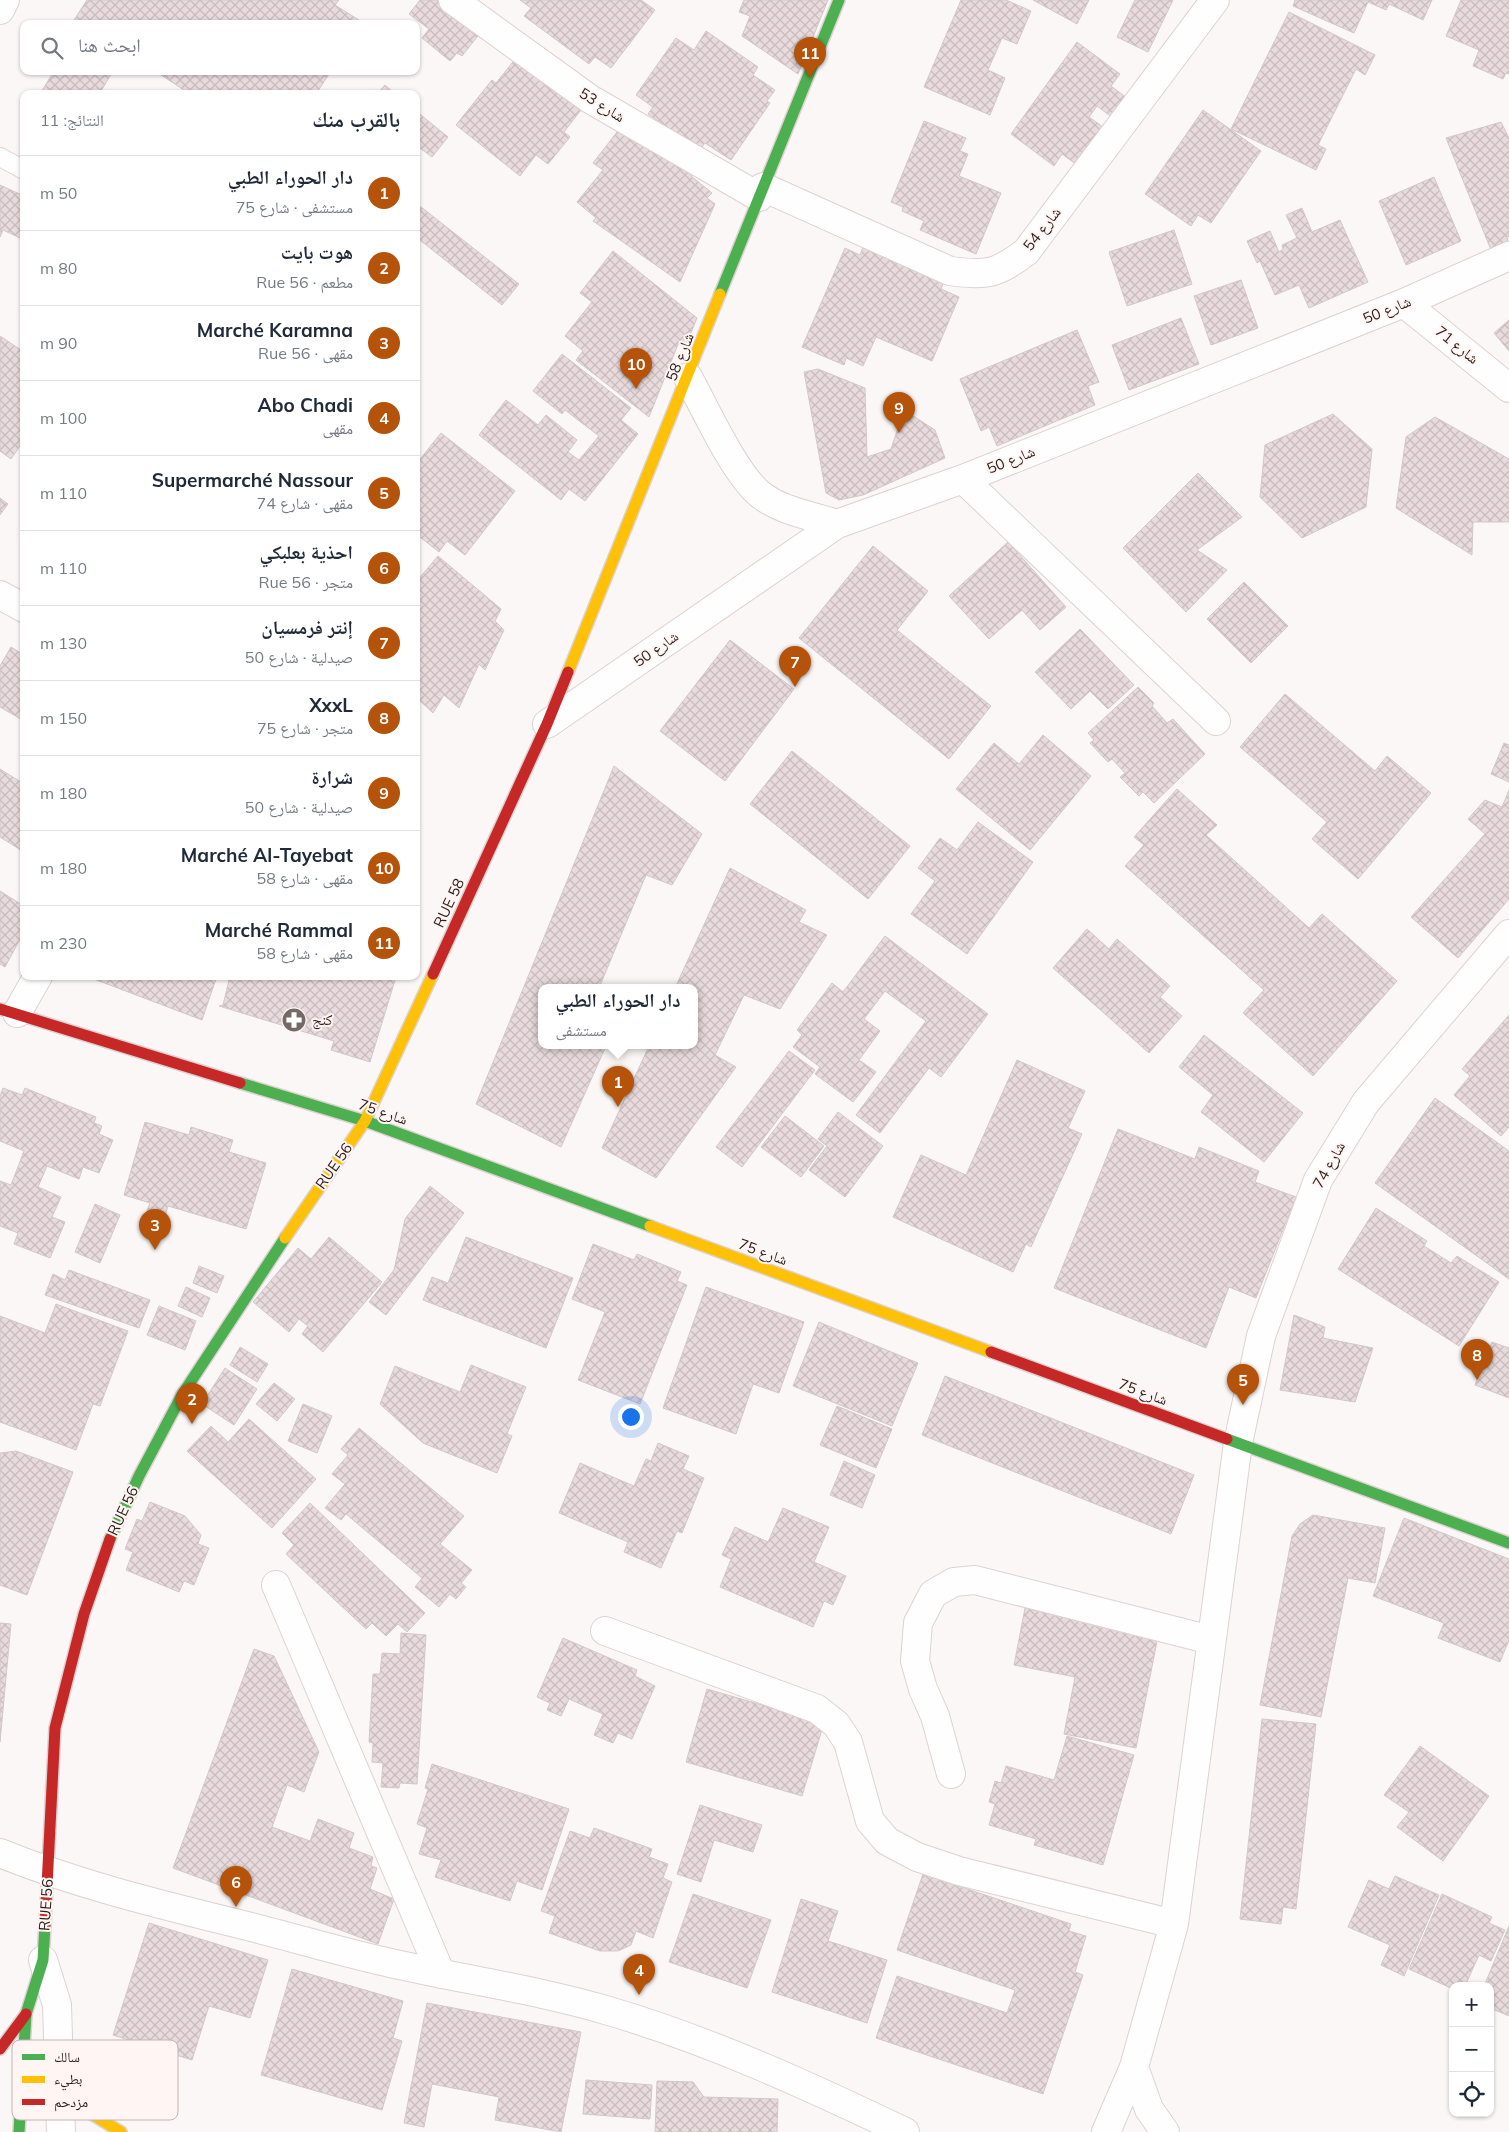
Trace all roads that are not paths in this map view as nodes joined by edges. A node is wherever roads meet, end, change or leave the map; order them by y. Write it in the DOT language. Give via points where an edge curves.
graph roads {
  1 [pos="5,0"];
  2 [pos="453,0"];
  3 [pos="839,0"];
  4 [pos="1215,0"];
  5 [pos="0,10"];
  6 [pos="0,158"];
  7 [pos="20,168"];
  8 [pos="761,192"];
  9 [pos="1509,256"];
  10 [pos="1404,303"];
  11 [pos="688,377"];
  12 [pos="1509,388"];
  13 [pos="963,479"];
  14 [pos="837,524"];
  15 [pos="0,595"];
  16 [pos="20,606"];
  17 [pos="1216,721"];
  18 [pos="547,724"];
  19 [pos="1509,934"];
  20 [pos="35,980"];
  21 [pos="9,1011"];
  22 [pos="365,1121"];
  23 [pos="1238,1443"];
  24 [pos="1509,1543"];
  25 [pos="276,1585"];
  26 [pos="605,1631"];
  27 [pos="1211,1640"];
  28 [pos="951,1774"];
  29 [pos="0,1853"];
  30 [pos="48,1872"];
  31 [pos="1174,1924"];
  32 [pos="43,1960"];
  33 [pos="441,1974"];
  34 [pos="26,2014"];
  35 [pos="24,2040"];
  36 [pos="59,2040"];
  37 [pos="0,2049"];
  38 [pos="1134,2067"];
  39 [pos="101,2120"];
  40 [pos="121,2132"];
  41 [pos="904,2132"];
  42 [pos="1106,2132"];
  43 [pos="1164,2132"];
  1 -- 5 [label="street"];
  2 -- 8 [label="street, شارع 53" via="590,99"];
  3 -- 8 [label="main road, شارع 58"];
  4 -- 8 [label="street, شارع 54" via="1026,252 1002,270 983,275 950,271"];
  6 -- 7 [label="lane"];
  8 -- 11 [label="main road, شارع 58"];
  9 -- 10 [label="street, شارع 50"];
  10 -- 12 [label="street, شارع 71"];
  10 -- 13 [label="street, شارع 50"];
  11 -- 14 [label="street" via="738,467 761,496"];
  11 -- 18 [label="main road, شارع 58"];
  13 -- 14 [label="street, شارع 50"];
  13 -- 17 [label="street"];
  14 -- 18 [label="street, شارع 50"];
  15 -- 16 [label="street"];
  18 -- 22 [label="main road, RUE 58"];
  19 -- 23 [label="street, شارع 74" via="1366,1102 1318,1180 1261,1336"];
  20 -- 21 [label="street"];
  21 -- 22 [label="main road, شارع 75"];
  22 -- 23 [label="main road, شارع 75"];
  22 -- 30 [label="main road, RUE 56" via="182,1394 104,1552 84,1614 55,1728"];
  23 -- 24 [label="main road, شارع 75"];
  23 -- 27 [label="street, شارع 74"];
  25 -- 33 [label="street"];
  26 -- 31 [label="street" via="818,1709 836,1724 848,1742 870,1821 887,1841 917,1857 959,1871"];
  27 -- 28 [label="street" via="975,1580 954,1582 933,1594 918,1623 915,1661"];
  27 -- 31 [label="street, شارع 74"];
  29 -- 30 [label="street"];
  30 -- 32 [label="main road, RUE 56"];
  30 -- 33 [label="street" via="163,1905"];
  31 -- 38 [label="street, شارع 74"];
  32 -- 34 [label="main road, RUE 56"];
  32 -- 36 [label="street, RUE 56" via="58,2005"];
  33 -- 41 [label="street" via="600,2008 697,2040"];
  34 -- 35 [label="main road, RUE 56"];
  34 -- 37 [label="main road"];
  38 -- 42 [label="street, شارع 74"];
  38 -- 43 [label="street" via="1149,2109"];
  39 -- 40 [label="main road"];
}
